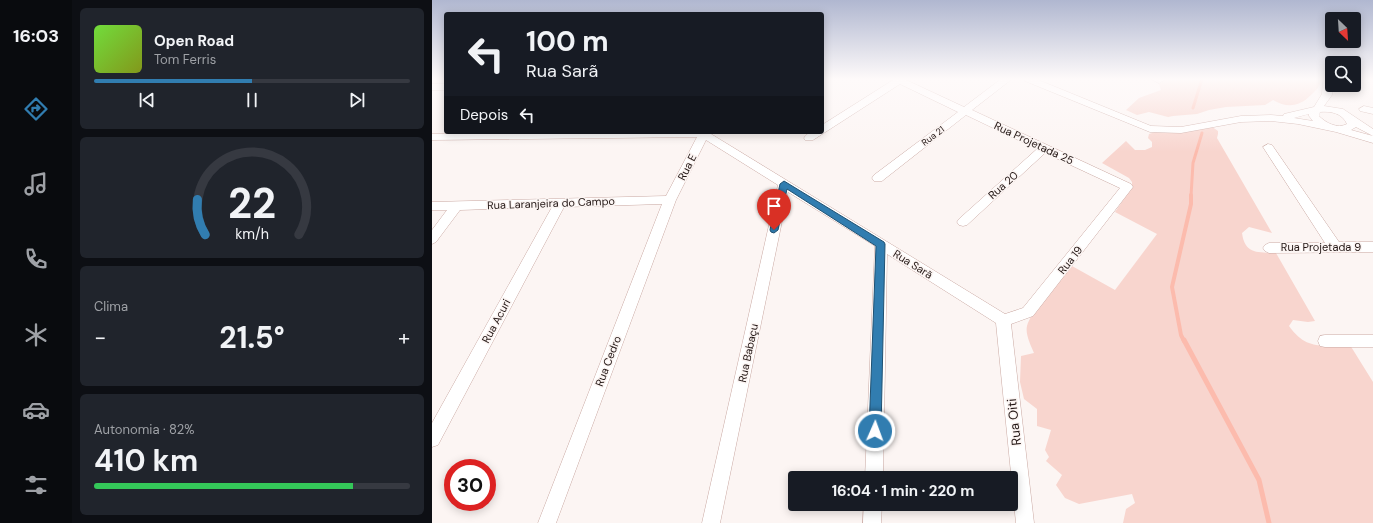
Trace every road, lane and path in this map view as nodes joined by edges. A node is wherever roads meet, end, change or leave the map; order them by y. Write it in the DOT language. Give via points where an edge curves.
graph roads {
  1 [pos="862,103"];
  2 [pos="948,103"];
  3 [pos="977,103"];
  4 [pos="1088,103"];
  5 [pos="1320,103"];
  6 [pos="1336,103"];
  7 [pos="1316,110"];
  8 [pos="966,112"];
  9 [pos="1341,112"];
  10 [pos="1281,118"];
  11 [pos="1350,119"];
  12 [pos="1335,128"];
  13 [pos="824,129"];
  14 [pos="1373,133"];
  15 [pos="636,134"];
  16 [pos="703,134"];
  17 [pos="706,134"];
  18 [pos="816,134"];
  19 [pos="432,137"];
  20 [pos="809,138"];
  21 [pos="1373,140"];
  22 [pos="1268,147"];
  23 [pos="1044,148"];
  24 [pos="878,178"];
  25 [pos="784,184"];
  26 [pos="1127,187"];
  27 [pos="670,200"];
  28 [pos="560,203"];
  29 [pos="432,206"];
  30 [pos="456,206"];
  31 [pos="963,222"];
  32 [pos="432,239"];
  33 [pos="881,244"];
  34 [pos="1373,247"];
  35 [pos="1269,248"];
  36 [pos="1335,248"];
  37 [pos="1003,320"];
  38 [pos="1373,341"];
  39 [pos="1325,342"];
  40 [pos="432,439"];
  41 [pos="874,471"];
  42 [pos="873,511"];
  43 [pos="547,523"];
  44 [pos="711,523"];
  45 [pos="872,523"];
  46 [pos="1025,523"];
  1 -- 13 [label="street"];
  2 -- 8 [label="street, Rua Projetada 25"];
  3 -- 8 [label="street, Rua 21"];
  4 -- 10 [label="street" via="1150,129 1181,130 1241,119"];
  5 -- 7 [label="street"];
  6 -- 9 [label="street"];
  7 -- 9 [label="street" via="1328,108"];
  7 -- 10 [label="street"];
  7 -- 12 [label="street" via="1316,120"];
  8 -- 23 [label="street, Rua Projetada 25"];
  8 -- 24 [label="street, Rua 21"];
  9 -- 11 [label="street"];
  10 -- 12 [label="street"];
  11 -- 12 [label="street" via="1352,125 1344,129"];
  11 -- 14 [label="street"];
  12 -- 21 [label="street"];
  15 -- 19 [label="street"];
  16 -- 27 [label="street, Rua E"];
  17 -- 25 [label="street, Rua Sarã"];
  18 -- 20 [label="street"];
  22 -- 36 [label="street"];
  23 -- 26 [label="street, Rua Projetada 25"];
  23 -- 31 [label="street, Rua 20"];
  25 -- 33 [label="street, Rua Sarã"];
  25 -- 44 [label="street, Rua Babaçu"];
  26 -- 37 [label="street, Rua 19" via="1028,312"];
  27 -- 28 [label="street, Rua Laranjeira do Campo"];
  27 -- 43 [label="street, Rua Cedro"];
  28 -- 30 [label="street, Rua Laranjeira do Campo"];
  28 -- 40 [label="street, Rua Acuri"];
  29 -- 30 [label="street, Rua Laranjeira do Campo"];
  30 -- 32 [label="street"];
  33 -- 37 [label="street, Rua Sarã"];
  33 -- 41 [label="street"];
  34 -- 36 [label="street, Rua Projetada 9"];
  35 -- 36 [label="street, Rua Projetada 9"];
  37 -- 46 [label="street, Rua Oiti"];
  38 -- 39 [label="street"];
  42 -- 45 [label="street"];
}
